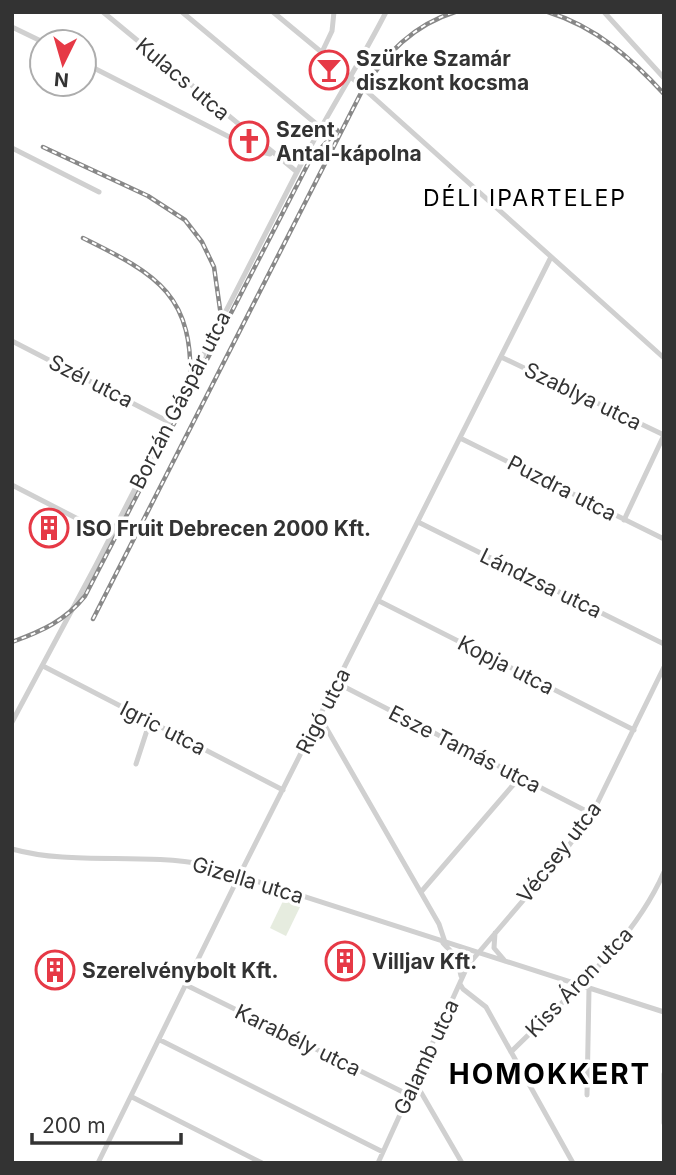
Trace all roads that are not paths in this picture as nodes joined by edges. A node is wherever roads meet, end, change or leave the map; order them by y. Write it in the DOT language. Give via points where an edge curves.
graph roads {
  1 [pos="103,12"];
  2 [pos="181,12"];
  3 [pos="274,12"];
  4 [pos="334,12"];
  5 [pos="386,12"];
  6 [pos="604,12"];
  7 [pos="12,27"];
  8 [pos="28,35"];
  9 [pos="322,52"];
  10 [pos="98,70"];
  11 [pos="664,78"];
  12 [pos="352,80"];
  13 [pos="320,127"];
  14 [pos="12,148"];
  15 [pos="272,154"];
  16 [pos="297,172"];
  17 [pos="99,192"];
  18 [pos="550,259"];
  19 [pos="12,341"];
  20 [pos="501,357"];
  21 [pos="664,358"];
  22 [pos="169,422"];
  23 [pos="664,435"];
  24 [pos="460,438"];
  25 [pos="12,485"];
  26 [pos="624,520"];
  27 [pos="418,522"];
  28 [pos="111,536"];
  29 [pos="664,539"];
  30 [pos="379,601"];
  31 [pos="664,643"];
  32 [pos="43,666"];
  33 [pos="664,667"];
  34 [pos="337,683"];
  35 [pos="320,717"];
  36 [pos="150,721"];
  37 [pos="12,722"];
  38 [pos="634,730"];
  39 [pos="136,764"];
  40 [pos="520,777"];
  41 [pos="283,790"];
  42 [pos="592,814"];
  43 [pos="12,849"];
  44 [pos="664,873"];
  45 [pos="239,876"];
  46 [pos="421,892"];
  47 [pos="437,922"];
  48 [pos="496,930"];
  49 [pos="434,939"];
  50 [pos="445,942"];
  51 [pos="477,953"];
  52 [pos="508,963"];
  53 [pos="460,980"];
  54 [pos="186,985"];
  55 [pos="578,985"];
  56 [pos="589,989"];
  57 [pos="470,994"];
  58 [pos="454,998"];
  59 [pos="664,1012"];
  60 [pos="160,1040"];
  61 [pos="511,1052"];
  62 [pos="664,1074"];
  63 [pos="415,1082"];
  64 [pos="409,1095"];
  65 [pos="587,1095"];
  66 [pos="132,1097"];
  67 [pos="664,1123"];
  68 [pos="383,1152"];
  69 [pos="98,1163"];
  70 [pos="262,1163"];
  71 [pos="378,1163"];
  72 [pos="462,1163"];
  73 [pos="573,1163"];
  1 -- 15 [label="street, Kulacs utca"];
  2 -- 13 [label="street"];
  3 -- 9 [label="street"];
  4 -- 9 [label="street" via="332,31"];
  5 -- 12 [label="street, Borzán Gáspár utca"];
  6 -- 11 [label="street"];
  7 -- 8 [label="street"];
  9 -- 12 [label="street"];
  10 -- 15 [label="street"];
  12 -- 13 [label="street, Borzán Gáspár utca"];
  12 -- 18 [label="street"];
  13 -- 16 [label="street, Borzán Gáspár utca"];
  14 -- 17 [label="street"];
  15 -- 16 [label="street, Kulacs utca"];
  16 -- 22 [label="street, Borzán Gáspár utca"];
  18 -- 20 [label="street, Rigó utca"];
  18 -- 21 [label="street"];
  19 -- 22 [label="street, Szél utca"];
  20 -- 23 [label="street, Szablya utca"];
  20 -- 24 [label="street, Rigó utca"];
  22 -- 28 [label="street, Borzán Gáspár utca"];
  23 -- 26 [label="street"];
  24 -- 26 [label="street, Puzdra utca"];
  24 -- 27 [label="street, Rigó utca"];
  25 -- 28 [label="street"];
  26 -- 29 [label="street, Puzdra utca"];
  27 -- 30 [label="street, Rigó utca"];
  27 -- 31 [label="street, Lándzsa utca"];
  28 -- 32 [label="street, Borzán Gáspár utca"];
  30 -- 34 [label="street, Rigó utca"];
  30 -- 38 [label="street, Kopja utca"];
  32 -- 36 [label="street, Igric utca"];
  32 -- 37 [label="street, Borzán Gáspár utca"];
  33 -- 38 [label="street, Vécsey utca"];
  34 -- 35 [label="street, Rigó utca"];
  34 -- 40 [label="street, Esze Tamás utca"];
  35 -- 41 [label="street, Rigó utca"];
  35 -- 46 [label="street"];
  36 -- 39 [label="street"];
  36 -- 41 [label="street, Igric utca"];
  38 -- 42 [label="street, Vécsey utca"];
  40 -- 42 [label="street, Esze Tamás utca"];
  40 -- 46 [label="street"];
  41 -- 45 [label="street, Rigó utca"];
  42 -- 48 [label="street, Vécsey utca"];
  43 -- 45 [label="street, Gizella utca" via="49,856 176,859"];
  44 -- 55 [label="street, Kiss Áron utca" via="641,917"];
  45 -- 49 [label="street, Gizella utca"];
  45 -- 54 [label="street, Rigó utca"];
  46 -- 47 [label="street"];
  47 -- 49 [label="street"];
  47 -- 50 [label="street"];
  48 -- 51 [label="street, Vécsey utca"];
  48 -- 52 [label="street" via="494,948"];
  49 -- 50 [label="street, Gizella utca"];
  49 -- 53 [label="street" via="457,958"];
  50 -- 51 [label="street, Gizella utca"];
  51 -- 52 [label="street, Gizella utca"];
  51 -- 53 [label="street, Galamb utca"];
  52 -- 55 [label="street, Gizella utca"];
  53 -- 57 [label="street"];
  53 -- 58 [label="street, Galamb utca"];
  54 -- 60 [label="street, Rigó utca"];
  54 -- 64 [label="street, Karabély utca"];
  55 -- 56 [label="street, Gizella utca"];
  55 -- 61 [label="street, Kiss Áron utca"];
  56 -- 59 [label="street, Gizella utca"];
  56 -- 65 [label="street"];
  57 -- 58 [label="street"];
  57 -- 61 [label="street" via="486,1007"];
  58 -- 63 [label="street, Galamb utca"];
  60 -- 66 [label="street, Rigó utca"];
  60 -- 68 [label="street"];
  61 -- 73 [label="street"];
  62 -- 67 [label="street"];
  63 -- 64 [label="street, Galamb utca"];
  63 -- 72 [label="street"];
  64 -- 68 [label="street, Galamb utca"];
  66 -- 69 [label="street, Rigó utca"];
  66 -- 70 [label="street"];
  68 -- 71 [label="street, Galamb utca"];
}
